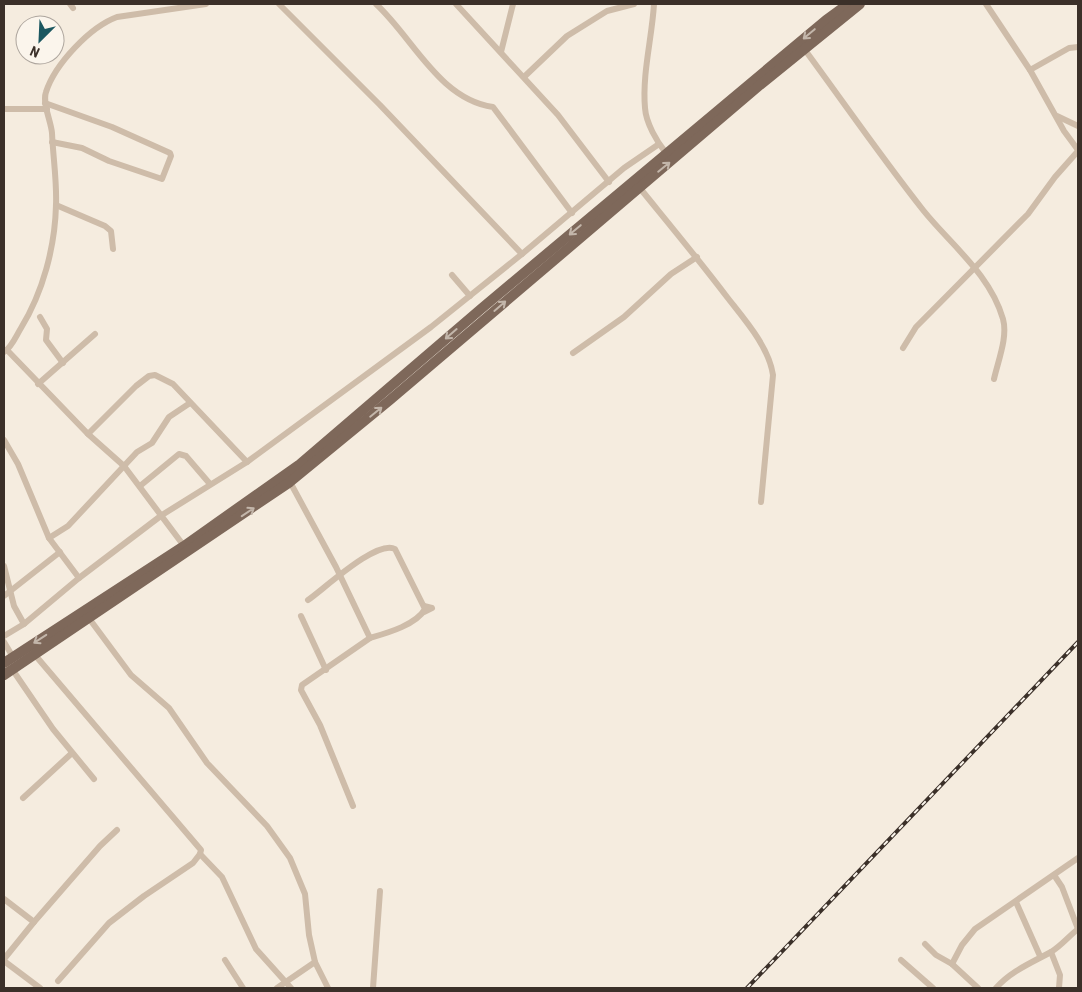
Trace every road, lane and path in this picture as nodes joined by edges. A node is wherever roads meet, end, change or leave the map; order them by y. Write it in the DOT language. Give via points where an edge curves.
graph roads {
  1 [pos="206,4"];
  2 [pos="279,4"];
  3 [pos="376,4"];
  4 [pos="456,4"];
  5 [pos="513,4"];
  6 [pos="634,4"];
  7 [pos="654,4"];
  8 [pos="848,4"];
  9 [pos="860,4"];
  10 [pos="986,4"];
  11 [pos="1078,47"];
  12 [pos="805,50"];
  13 [pos="501,52"];
  14 [pos="1030,70"];
  15 [pos="524,77"];
  16 [pos="46,106"];
  17 [pos="4,109"];
  18 [pos="1057,116"];
  19 [pos="1078,126"];
  20 [pos="52,142"];
  21 [pos="658,144"];
  22 [pos="1078,150"];
  23 [pos="666,154"];
  24 [pos="609,182"];
  25 [pos="639,187"];
  26 [pos="56,205"];
  27 [pos="572,213"];
  28 [pos="113,249"];
  29 [pos="522,254"];
  30 [pos="697,257"];
  31 [pos="976,268"];
  32 [pos="452,275"];
  33 [pos="470,296"];
  34 [pos="40,317"];
  35 [pos="95,334"];
  36 [pos="903,348"];
  37 [pos="5,351"];
  38 [pos="573,353"];
  39 [pos="63,363"];
  40 [pos="994,379"];
  41 [pos="38,384"];
  42 [pos="384,392"];
  43 [pos="390,400"];
  44 [pos="190,402"];
  45 [pos="88,434"];
  46 [pos="4,440"];
  47 [pos="247,462"];
  48 [pos="124,466"];
  49 [pos="290,482"];
  50 [pos="210,484"];
  51 [pos="140,486"];
  52 [pos="761,502"];
  53 [pos="162,515"];
  54 [pos="49,538"];
  55 [pos="184,546"];
  56 [pos="60,552"];
  57 [pos="4,566"];
  58 [pos="339,575"];
  59 [pos="79,578"];
  60 [pos="10,591"];
  61 [pos="4,596"];
  62 [pos="308,600"];
  63 [pos="301,616"];
  64 [pos="88,617"];
  65 [pos="24,624"];
  66 [pos="4,636"];
  67 [pos="370,638"];
  68 [pos="4,642"];
  69 [pos="34,655"];
  70 [pos="13,657"];
  71 [pos="6,669"];
  72 [pos="326,670"];
  73 [pos="72,753"];
  74 [pos="94,780"];
  75 [pos="23,798"];
  76 [pos="353,806"];
  77 [pos="117,830"];
  78 [pos="200,854"];
  79 [pos="1078,858"];
  80 [pos="1054,874"];
  81 [pos="380,891"];
  82 [pos="4,899"];
  83 [pos="1016,902"];
  84 [pos="34,922"];
  85 [pos="1078,929"];
  86 [pos="925,944"];
  87 [pos="1051,952"];
  88 [pos="1040,956"];
  89 [pos="4,960"];
  90 [pos="225,960"];
  91 [pos="901,960"];
  92 [pos="315,962"];
  93 [pos="952,964"];
  94 [pos="58,980"];
  95 [pos="289,985"];
  96 [pos="40,988"];
  97 [pos="243,988"];
  98 [pos="277,988"];
  99 [pos="328,988"];
  100 [pos="373,988"];
  101 [pos="933,988"];
  102 [pos="978,988"];
  103 [pos="996,988"];
  104 [pos="1059,988"];
  1 -- 16 [label="street" via="117,17 106,22 74,49 63,63 45,94"];
  2 -- 29 [label="street"];
  3 -- 27 [label="street" via="417,53 458,93 481,106 493,108"];
  4 -- 13 [label="street"];
  5 -- 13 [label="street"];
  6 -- 15 [label="street" via="607,11 567,36"];
  7 -- 21 [label="street" via="645,110"];
  8 -- 23 [label="main road, one-way"];
  9 -- 12 [label="main road"];
  10 -- 14 [label="street"];
  11 -- 14 [label="street" via="1069,48"];
  25 -- 12 [label="main road, one-way"];
  12 -- 31 [label="street" via="922,209"];
  13 -- 15 [label="street"];
  14 -- 18 [label="street"];
  15 -- 24 [label="street" via="558,115"];
  16 -- 17 [label="street"];
  16 -- 20 [label="street"];
  16 -- 20 [label="street" via="112,128 171,156 162,179 82,148"];
  18 -- 19 [label="street"];
  18 -- 22 [label="street"];
  20 -- 26 [label="street"];
  21 -- 23 [label="street"];
  21 -- 24 [label="street"];
  22 -- 31 [label="street" via="1028,214"];
  23 -- 42 [label="main road, one-way"];
  24 -- 27 [label="street"];
  25 -- 30 [label="street"];
  43 -- 25 [label="main road, one-way"];
  26 -- 28 [label="street" via="105,226 111,232"];
  26 -- 37 [label="street" via="53,236 39,292 31,312"];
  27 -- 29 [label="street"];
  29 -- 33 [label="street"];
  30 -- 38 [label="street" via="671,274 624,317"];
  30 -- 52 [label="street" via="772,363"];
  31 -- 36 [label="street" via="916,327"];
  31 -- 40 [label="street" via="994,296 1004,321 1004,339"];
  32 -- 33 [label="street"];
  33 -- 47 [label="street"];
  34 -- 39 [label="street" via="47,329 46,340"];
  35 -- 39 [label="street"];
  37 -- 41 [label="street"];
  39 -- 41 [label="street"];
  41 -- 45 [label="street"];
  42 -- 43 [label="main road"];
  42 -- 55 [label="main road" via="300,464"];
  49 -- 43 [label="main road, one-way"];
  44 -- 45 [label="street" via="173,384 156,375 149,376"];
  44 -- 47 [label="street"];
  44 -- 48 [label="street" via="169,417 152,443 137,452"];
  45 -- 48 [label="street"];
  46 -- 54 [label="street" via="18,464"];
  47 -- 50 [label="street"];
  48 -- 51 [label="street"];
  48 -- 54 [label="street" via="68,526"];
  49 -- 58 [label="street"];
  64 -- 49 [label="main road, one-way"];
  50 -- 51 [label="street" via="186,456 179,454"];
  50 -- 53 [label="street"];
  51 -- 53 [label="street"];
  53 -- 55 [label="street"];
  53 -- 59 [label="street"];
  54 -- 56 [label="street"];
  55 -- 70 [label="main road, one-way"];
  56 -- 59 [label="street"];
  56 -- 60 [label="street"];
  57 -- 60 [label="street"];
  58 -- 62 [label="street"];
  58 -- 67 [label="street"];
  58 -- 67 [label="street" via="382,548 395,549 401,560 424,609 390,632"];
  59 -- 65 [label="street"];
  60 -- 61 [label="street"];
  60 -- 65 [label="street"];
  63 -- 72 [label="street"];
  64 -- 69 [label="main road"];
  64 -- 92 [label="street" via="131,675 169,708 207,763 267,826 286,852 305,894"];
  65 -- 66 [label="street"];
  67 -- 72 [label="street"];
  68 -- 70 [label="street"];
  69 -- 71 [label="main road"];
  69 -- 78 [label="street" via="194,839"];
  70 -- 71 [label="main road"];
  71 -- 73 [label="street"];
  72 -- 76 [label="street" via="302,685 301,694 320,725"];
  73 -- 74 [label="street"];
  73 -- 75 [label="street"];
  77 -- 84 [label="street"];
  78 -- 94 [label="street" via="193,863 109,923"];
  78 -- 95 [label="street" via="222,877 256,949"];
  79 -- 80 [label="street"];
  80 -- 83 [label="street"];
  80 -- 85 [label="street"];
  81 -- 100 [label="street"];
  82 -- 84 [label="street"];
  83 -- 88 [label="street"];
  83 -- 93 [label="street" via="975,929"];
  84 -- 89 [label="street"];
  85 -- 87 [label="street"];
  86 -- 93 [label="street"];
  87 -- 88 [label="street"];
  87 -- 104 [label="street" via="1060,975"];
  88 -- 103 [label="street" via="1004,978"];
  89 -- 96 [label="street"];
  90 -- 97 [label="street"];
  91 -- 101 [label="street"];
  92 -- 95 [label="street"];
  92 -- 99 [label="street"];
  93 -- 102 [label="street"];
  95 -- 98 [label="street"];
}
